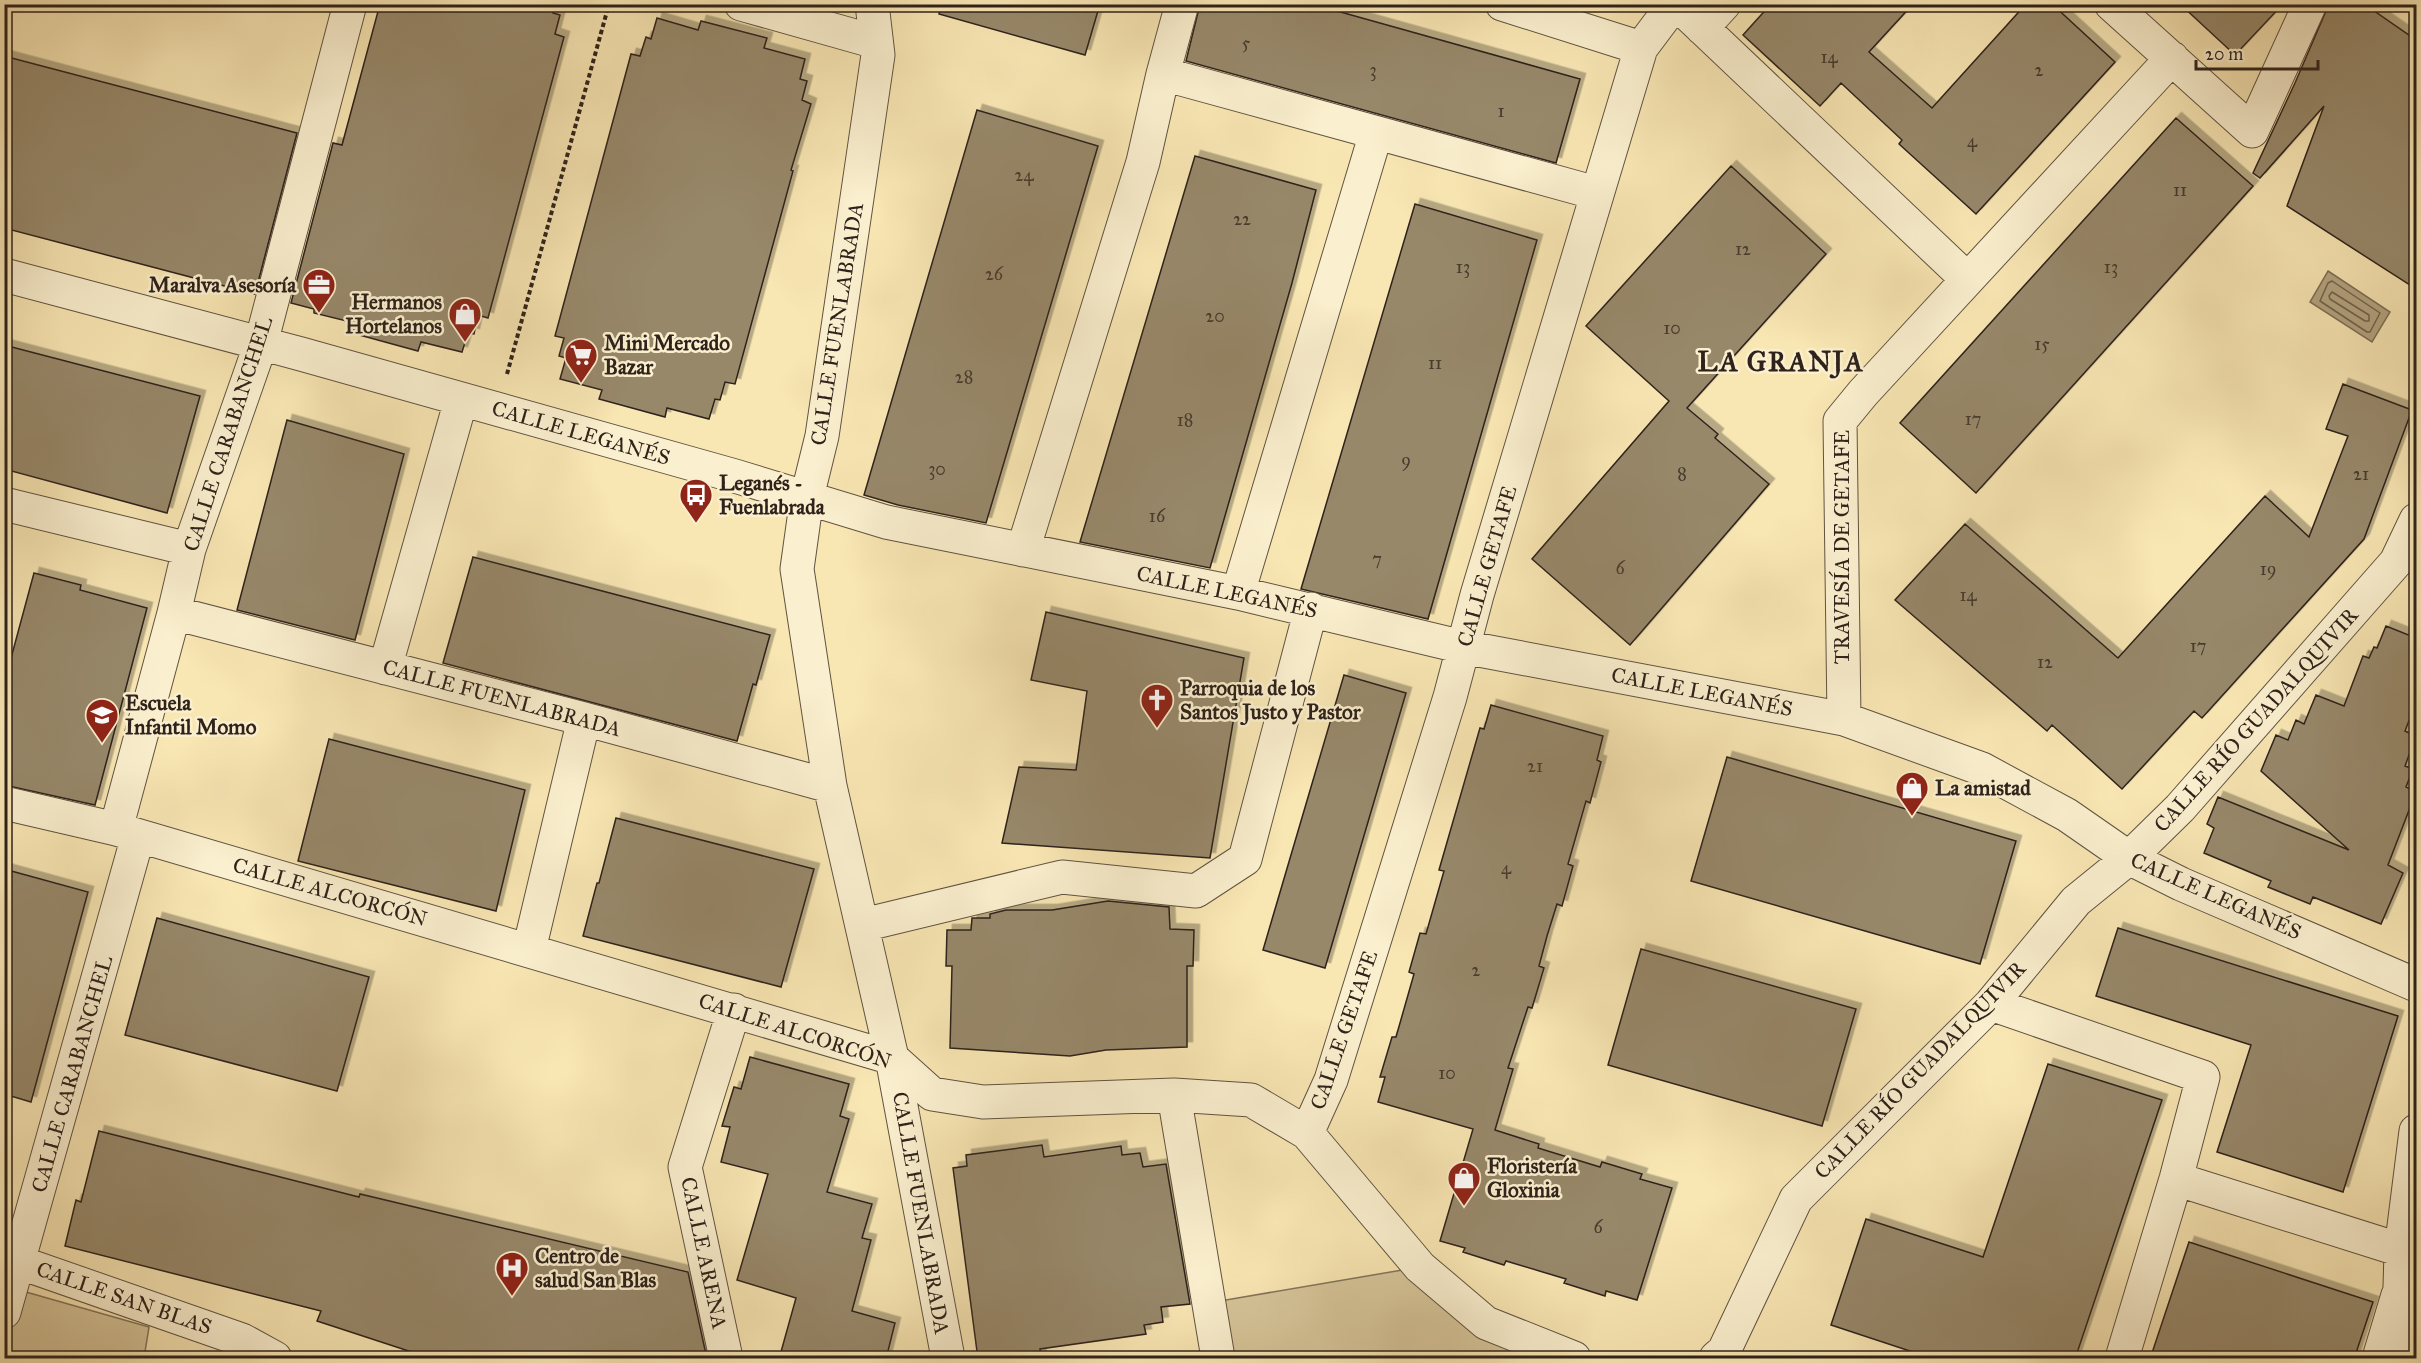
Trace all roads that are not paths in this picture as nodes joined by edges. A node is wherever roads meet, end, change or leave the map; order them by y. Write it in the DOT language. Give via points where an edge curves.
graph roads {
  1 [pos="350,4"];
  2 [pos="741,4"];
  3 [pos="872,4"];
  4 [pos="1182,4"];
  5 [pos="1502,4"];
  6 [pos="1676,4"];
  7 [pos="1724,4"];
  8 [pos="2111,4"];
  9 [pos="2310,4"];
  10 [pos="1702,28"];
  11 [pos="876,42"];
  12 [pos="1641,48"];
  13 [pos="2172,58"];
  14 [pos="1163,74"];
  15 [pos="1376,133"];
  16 [pos="1596,193"];
  17 [pos="4,275"];
  18 [pos="1967,279"];
  19 [pos="261,343"];
  20 [pos="461,400"];
  21 [pos="807,497"];
  22 [pos="6,510"];
  23 [pos="2416,520"];
  24 [pos="189,549"];
  25 [pos="1023,550"];
  26 [pos="2406,566"];
  27 [pos="1238,592"];
  28 [pos="1311,609"];
  29 [pos="174,613"];
  30 [pos="1463,647"];
  31 [pos="385,668"];
  32 [pos="584,719"];
  33 [pos="1844,719"];
  34 [pos="830,786"];
  35 [pos="4,803"];
  36 [pos="127,833"];
  37 [pos="2128,858"];
  38 [pos="863,925"];
  39 [pos="529,950"];
  40 [pos="2416,985"];
  41 [pos="1991,1004"];
  42 [pos="734,1010"];
  43 [pos="892,1058"];
  44 [pos="1174,1095"];
  45 [pos="2416,1131"];
  46 [pos="1307,1133"];
  47 [pos="2176,1179"];
  48 [pos="2401,1250"];
  49 [pos="12,1259"];
  50 [pos="2400,1288"];
  51 [pos="4,1311"];
  52 [pos="240,1349"];
  53 [pos="1729,1356"];
  54 [pos="275,1359"];
  55 [pos="726,1359"];
  56 [pos="948,1359"];
  57 [pos="1218,1359"];
  58 [pos="1574,1359"];
  59 [pos="2122,1359"];
  60 [pos="2379,1359"];
  61 [pos="2412,1359"];
  1 -- 19 [label="street, CALLE CARABANCHEL"];
  2 -- 11 [label="street"];
  3 -- 11 [label="street, CALLE FUENLABRADA"];
  4 -- 14 [label="street"];
  5 -- 12 [label="street"];
  6 -- 10 [label="street"];
  6 -- 12 [label="street, CALLE GETAFE"];
  7 -- 10 [label="street"];
  8 -- 13 [label="street"];
  9 -- 13 [label="street" via="2252,131"];
  10 -- 18 [label="street"];
  11 -- 21 [label="street, CALLE FUENLABRADA" via="878,55 822,436"];
  12 -- 16 [label="street, CALLE GETAFE"];
  13 -- 18 [label="street, TRAVESÍA DE GETAFE"];
  14 -- 15 [label="street"];
  14 -- 25 [label="street" via="1143,162"];
  15 -- 16 [label="street"];
  15 -- 27 [label="street"];
  16 -- 30 [label="street, CALLE GETAFE"];
  17 -- 19 [label="street, CALLE LEGANÉS"];
  18 -- 33 [label="street, TRAVESÍA DE GETAFE" via="1840,422"];
  19 -- 20 [label="street, CALLE LEGANÉS"];
  19 -- 24 [label="street, CALLE CARABANCHEL"];
  20 -- 21 [label="street, CALLE LEGANÉS"];
  20 -- 31 [label="street"];
  21 -- 25 [label="street, CALLE LEGANÉS" via="886,522"];
  21 -- 34 [label="street, CALLE FUENLABRADA" via="798,569"];
  22 -- 24 [label="street"];
  23 -- 26 [label="street, CALLE RÍO GUADALQUIVIR"];
  24 -- 29 [label="street, CALLE CARABANCHEL"];
  25 -- 27 [label="street, CALLE LEGANÉS"];
  26 -- 37 [label="street, CALLE RÍO GUADALQUIVIR"];
  27 -- 28 [label="street, CALLE LEGANÉS"];
  28 -- 30 [label="street, CALLE LEGANÉS"];
  28 -- 38 [label="street" via="1245,859 1196,891 1062,877"];
  29 -- 31 [label="street, CALLE FUENLABRADA"];
  29 -- 36 [label="street, CALLE CARABANCHEL"];
  30 -- 33 [label="street, CALLE LEGANÉS"];
  30 -- 46 [label="street, CALLE GETAFE" via="1331,1080"];
  31 -- 32 [label="street, CALLE FUENLABRADA"];
  32 -- 34 [label="street, CALLE FUENLABRADA"];
  32 -- 39 [label="street"];
  33 -- 37 [label="street, CALLE LEGANÉS" via="1982,769 2067,815"];
  34 -- 38 [label="street, CALLE FUENLABRADA"];
  35 -- 36 [label="street, CALLE ALCORCÓN"];
  36 -- 39 [label="street, CALLE ALCORCÓN"];
  36 -- 49 [label="street, CALLE CARABANCHEL"];
  37 -- 40 [label="street, CALLE LEGANÉS"];
  37 -- 41 [label="street, CALLE RÍO GUADALQUIVIR" via="2076,901"];
  38 -- 43 [label="street, CALLE FUENLABRADA"];
  39 -- 42 [label="street, CALLE ALCORCÓN"];
  41 -- 47 [label="street" via="2203,1077"];
  41 -- 53 [label="street, CALLE RÍO GUADALQUIVIR" via="1796,1199"];
  42 -- 43 [label="street, CALLE ALCORCÓN"];
  42 -- 55 [label="street, CALLE ARENA" via="685,1167"];
  43 -- 44 [label="street, CALLE ALCORCÓN" via="932,1094 983,1102"];
  43 -- 56 [label="street, CALLE FUENLABRADA"];
  44 -- 46 [label="street, CALLE ALCORCÓN" via="1251,1100"];
  44 -- 57 [label="street"];
  45 -- 48 [label="street"];
  46 -- 58 [label="street, CALLE ALCORCÓN" via="1420,1267 1486,1323"];
  47 -- 48 [label="street"];
  47 -- 59 [label="street"];
  48 -- 50 [label="street"];
  49 -- 51 [label="street, CALLE CARABANCHEL"];
  49 -- 52 [label="street, CALLE SAN BLAS"];
  50 -- 60 [label="street"];
  50 -- 61 [label="street"];
  52 -- 54 [label="street, CALLE SAN BLAS"];
}
